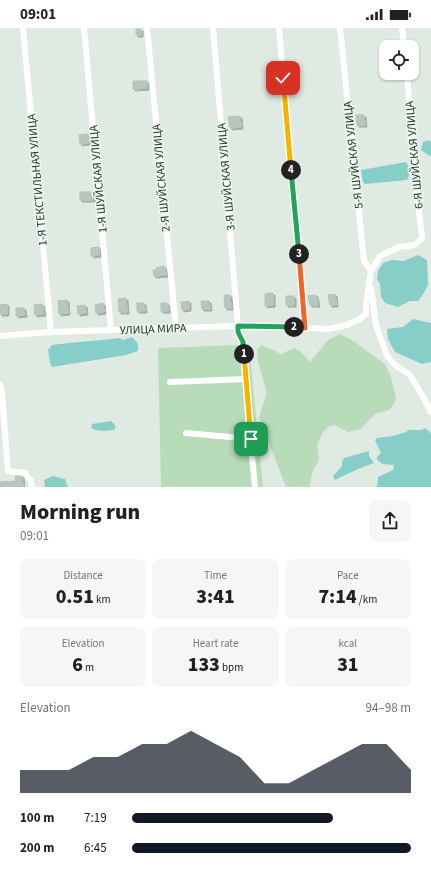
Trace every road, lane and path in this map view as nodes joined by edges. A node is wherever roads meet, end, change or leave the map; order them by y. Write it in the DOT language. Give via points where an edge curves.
graph roads {
  1 [pos="23,28"];
  2 [pos="84,28"];
  3 [pos="147,28"];
  4 [pos="213,28"];
  5 [pos="278,28"];
  6 [pos="340,28"];
  7 [pos="402,28"];
  8 [pos="403,40"];
  9 [pos="407,80"];
  10 [pos="371,271"];
  11 [pos="370,280"];
  12 [pos="238,326"];
  13 [pos="176,328"];
  14 [pos="305,328"];
  15 [pos="111,330"];
  16 [pos="51,332"];
  17 [pos="0,336"];
  18 [pos="246,379"];
  19 [pos="170,382"];
  20 [pos="0,384"];
  21 [pos="431,412"];
  22 [pos="186,434"];
  23 [pos="251,439"];
  24 [pos="32,487"];
  25 [pos="256,487"];
  1 -- 16 [label="street, 1-Я ТЕКСТИЛЬНАЯ УЛИЦА"];
  2 -- 15 [label="street, 1-Я ШУЙСКАЯ УЛИЦА"];
  3 -- 13 [label="street, 2-Я ШУЙСКАЯ УЛИЦА"];
  4 -- 12 [label="street, 3-Я ШУЙСКАЯ УЛИЦА"];
  5 -- 14 [label="street"];
  6 -- 10 [label="street, 5-Я ШУЙСКАЯ УЛИЦА" via="364,260"];
  7 -- 8 [label="street"];
  9 -- 10 [label="street, 6-Я ШУЙСКАЯ УЛИЦА" via="422,238 415,245 399,247 380,256"];
  10 -- 11 [label="street, 5-Я ШУЙСКАЯ УЛИЦА"];
  11 -- 14 [label="street, УЛИЦА МИРА" via="366,314 360,319 348,325 329,329"];
  11 -- 21 [label="street" via="376,325 387,356 410,375"];
  12 -- 13 [label="street, УЛИЦА МИРА"];
  12 -- 14 [label="street, УЛИЦА МИРА"];
  12 -- 18 [label="street, 3-Я ШУЙСКАЯ УЛИЦА" via="243,342"];
  13 -- 15 [label="street, УЛИЦА МИРА"];
  15 -- 16 [label="street, УЛИЦА МИРА"];
  16 -- 17 [label="street, УЛИЦА МИРА"];
  18 -- 19 [label="street"];
  18 -- 23 [label="street, 3-Я ШУЙСКАЯ УЛИЦА"];
  20 -- 24 [label="street" via="8,471 25,474"];
  22 -- 23 [label="street"];
  23 -- 25 [label="street, 3-Я ШУЙСКАЯ УЛИЦА"];
}
